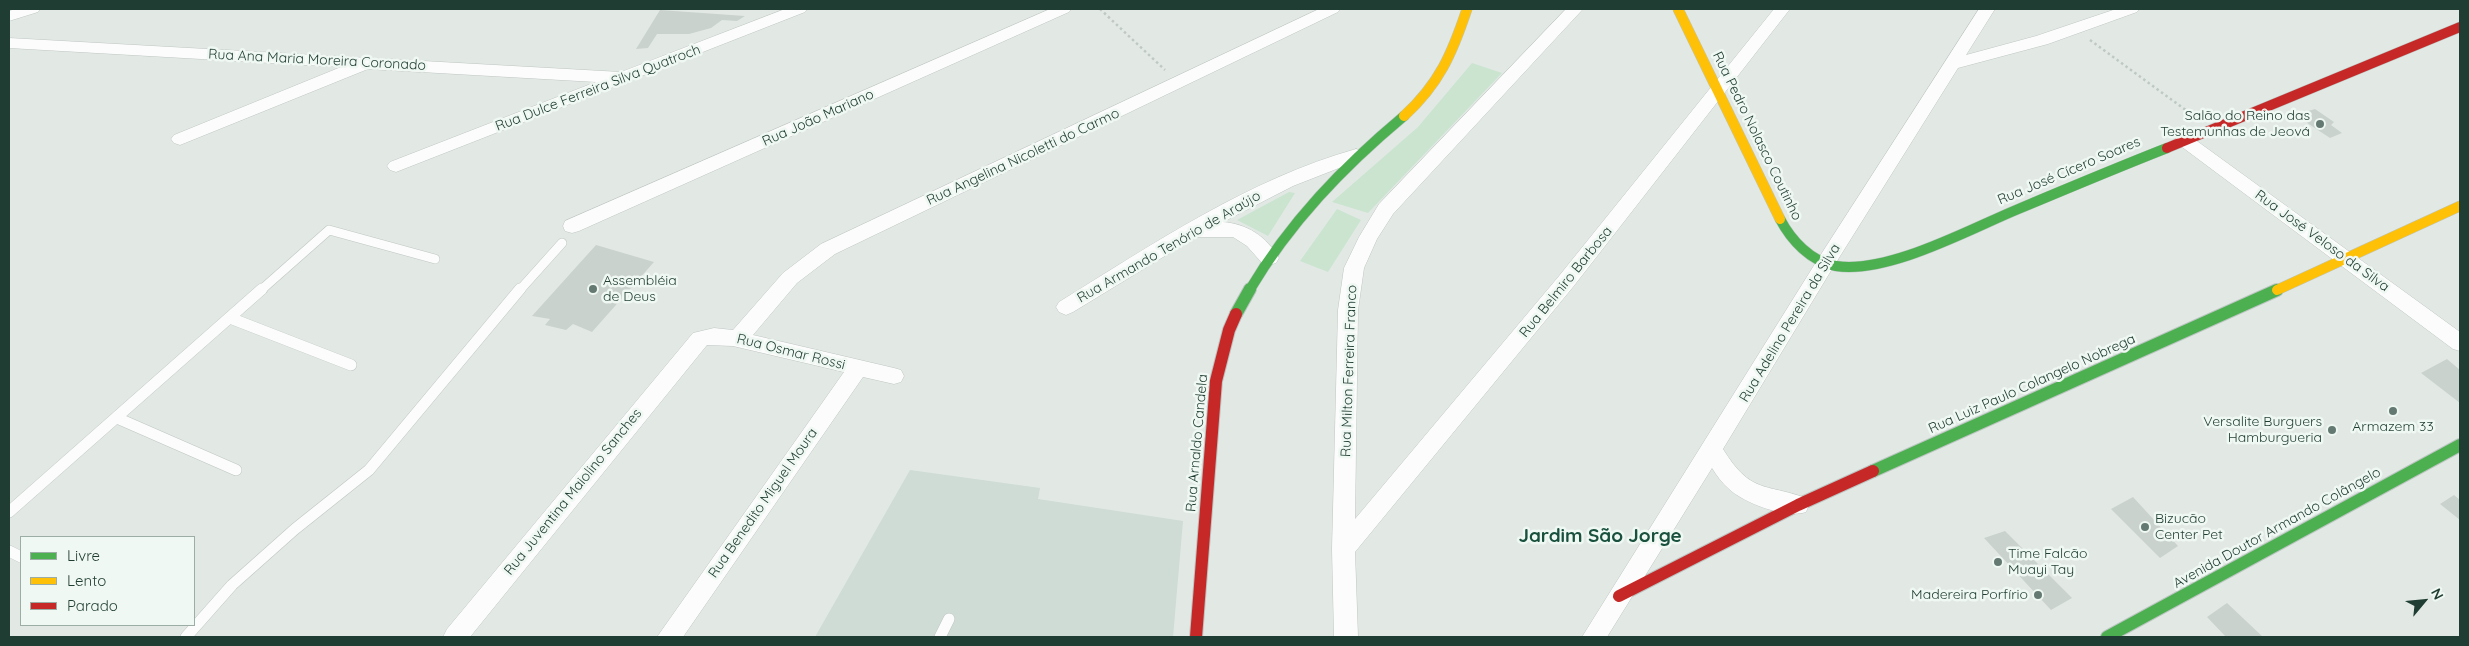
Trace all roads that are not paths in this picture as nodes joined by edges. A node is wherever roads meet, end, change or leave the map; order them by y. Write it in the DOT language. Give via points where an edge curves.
graph roads {
  1 [pos="32,9"];
  2 [pos="799,9"];
  3 [pos="1063,9"];
  4 [pos="1332,9"];
  5 [pos="1467,9"];
  6 [pos="1575,9"];
  7 [pos="1678,9"];
  8 [pos="1782,9"];
  9 [pos="1987,9"];
  10 [pos="2131,9"];
  11 [pos="9,16"];
  12 [pos="2460,27"];
  13 [pos="9,43"];
  14 [pos="368,63"];
  15 [pos="1952,64"];
  16 [pos="625,78"];
  17 [pos="1717,93"];
  18 [pos="180,139"];
  19 [pos="2184,140"];
  20 [pos="1356,155"];
  21 [pos="396,166"];
  22 [pos="2460,206"];
  23 [pos="572,226"];
  24 [pos="1189,232"];
  25 [pos="562,244"];
  26 [pos="1269,258"];
  27 [pos="2346,259"];
  28 [pos="435,260"];
  29 [pos="1825,264"];
  30 [pos="1066,307"];
  31 [pos="230,318"];
  32 [pos="738,338"];
  33 [pos="2460,343"];
  34 [pos="691,348"];
  35 [pos="351,365"];
  36 [pos="858,368"];
  37 [pos="894,376"];
  38 [pos="116,418"];
  39 [pos="2460,444"];
  40 [pos="1712,450"];
  41 [pos="236,470"];
  42 [pos="1798,505"];
  43 [pos="9,512"];
  44 [pos="1343,549"];
  45 [pos="1619,596"];
  46 [pos="949,619"];
  47 [pos="186,637"];
  48 [pos="455,637"];
  49 [pos="669,637"];
  50 [pos="940,637"];
  51 [pos="1196,637"];
  52 [pos="1346,637"];
  53 [pos="1594,637"];
  54 [pos="2107,637"];
  1 -- 11 [label="street"];
  2 -- 16 [label="street, Rua Dulce Ferreira Silva Quatroch"];
  3 -- 23 [label="street, Rua João Mariano"];
  4 -- 32 [label="street, Rua Angelina Nicoletti do Carmo" via="828,249 794,272"];
  5 -- 20 [label="street, Rua Arnaldo Candela" via="1448,64 1432,88 1414,108"];
  6 -- 44 [label="street, Rua Milton Ferreira Franco" via="1386,209 1354,268 1348,310"];
  7 -- 17 [label="street, Rua Pedro Nolasco Coutinho"];
  8 -- 17 [label="street, Rua Belmiro Barbosa"];
  9 -- 15 [label="street, Rua Adelino Pereira da Silva"];
  10 -- 15 [label="street" via="2075,30"];
  12 -- 19 [label="street, Rua José Cícero Soares"];
  13 -- 14 [label="street, Rua Ana Maria Moreira Coronado"];
  14 -- 16 [label="street, Rua Ana Maria Moreira Coronado"];
  14 -- 18 [label="street"];
  15 -- 29 [label="street, Rua Adelino Pereira da Silva"];
  16 -- 21 [label="street, Rua Dulce Ferreira Silva Quatroch"];
  17 -- 29 [label="street, Rua Pedro Nolasco Coutinho" via="1786,230 1795,243"];
  17 -- 44 [label="street, Rua Belmiro Barbosa" via="1533,323"];
  19 -- 27 [label="street, Rua José Veloso da Silva"];
  19 -- 29 [label="street, Rua José Cícero Soares" via="1892,260 1852,269"];
  20 -- 24 [label="street, Rua Armando Tenório de Araújo" via="1265,191"];
  20 -- 26 [label="street, Rua Arnaldo Candela" via="1308,205"];
  22 -- 27 [label="street, Rua Luiz Paulo Colangelo Nobrega"];
  24 -- 26 [label="street" via="1219,227 1233,229 1247,235"];
  24 -- 30 [label="street, Rua Armando Tenório de Araújo"];
  25 -- 47 [label="lane" via="491,322 368,470 232,585"];
  26 -- 51 [label="street, Rua Arnaldo Candela" via="1238,309 1216,381"];
  27 -- 33 [label="street, Rua José Veloso da Silva"];
  27 -- 42 [label="street, Rua Luiz Paulo Colangelo Nobrega"];
  28 -- 31 [label="lane" via="330,230"];
  29 -- 40 [label="street, Rua Adelino Pereira da Silva"];
  31 -- 35 [label="lane"];
  31 -- 38 [label="lane"];
  32 -- 34 [label="street, Rua Osmar Rossi" via="708,336"];
  32 -- 36 [label="street, Rua Osmar Rossi"];
  34 -- 48 [label="street, Rua Juventina Maiolino Sanches"];
  36 -- 37 [label="street, Rua Osmar Rossi"];
  36 -- 49 [label="street, Rua Benedito Miguel Moura"];
  38 -- 41 [label="lane"];
  38 -- 43 [label="lane"];
  39 -- 54 [label="street, Avenida Doutor Armando Colângelo"];
  40 -- 42 [label="street" via="1725,472 1740,487 1768,500"];
  40 -- 45 [label="street, Rua Adelino Pereira da Silva"];
  42 -- 45 [label="street, Rua Luiz Paulo Colangelo Nobrega"];
  44 -- 52 [label="street, Rua Milton Ferreira Franco"];
  45 -- 53 [label="street, Rua Adelino Pereira da Silva"];
  46 -- 50 [label="lane"];
}
